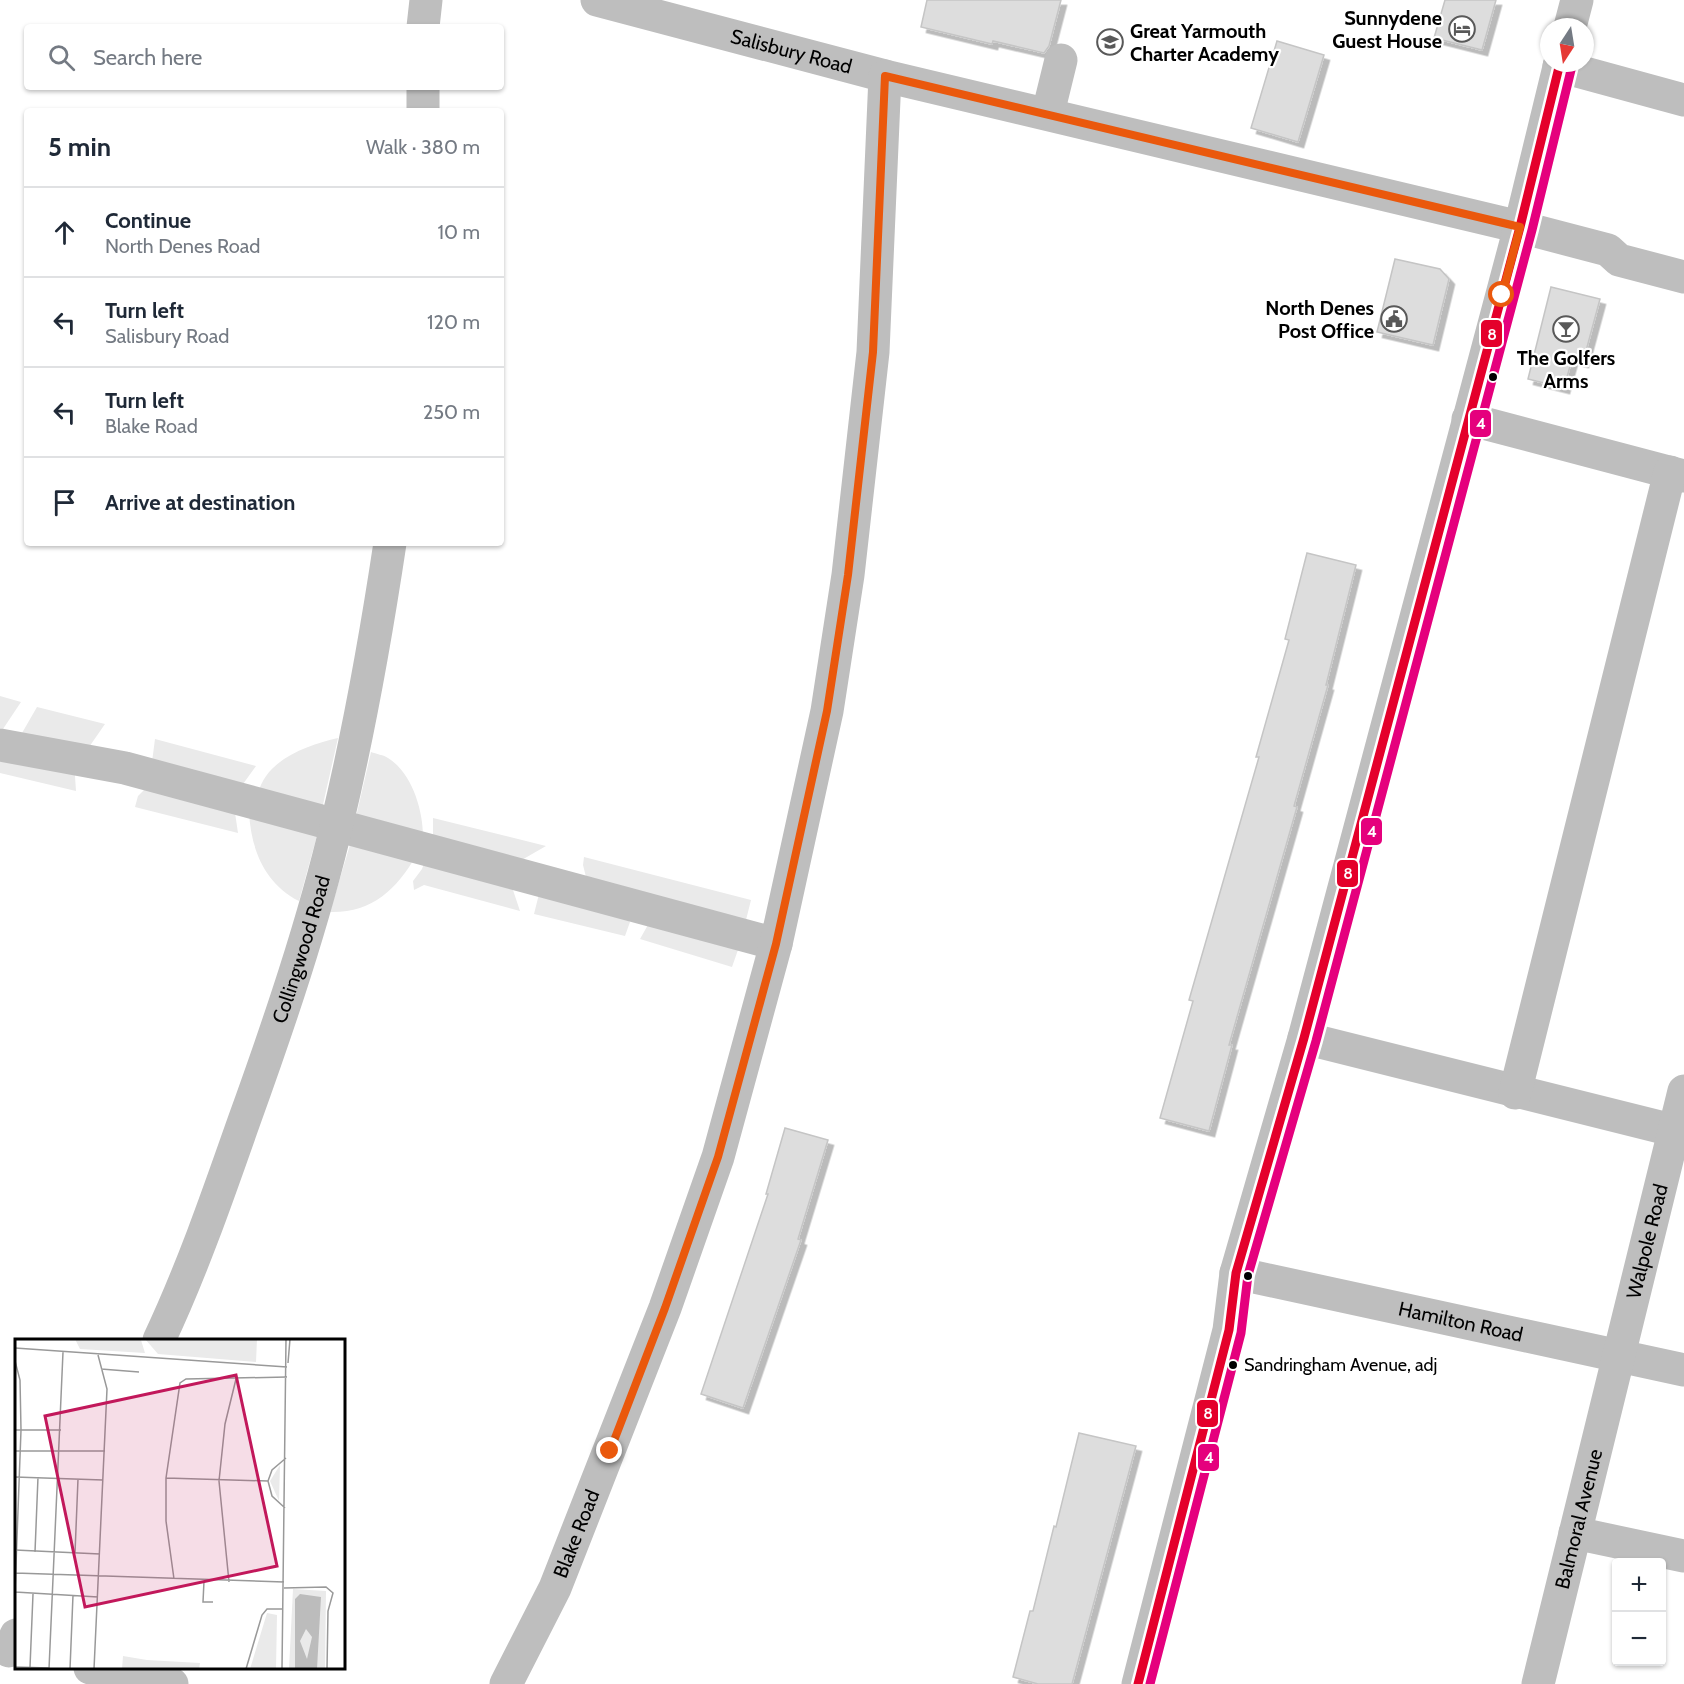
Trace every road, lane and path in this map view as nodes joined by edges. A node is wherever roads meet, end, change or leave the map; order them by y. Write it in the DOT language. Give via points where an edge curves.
graph roads {
  1 [pos="426,0"];
  2 [pos="597,0"];
  3 [pos="1577,0"];
  4 [pos="637,5"];
  5 [pos="1572,18"];
  6 [pos="423,24"];
  7 [pos="1061,60"];
  8 [pos="1557,72"];
  9 [pos="1584,72"];
  10 [pos="885,76"];
  11 [pos="423,90"];
  12 [pos="1684,100"];
  13 [pos="423,108"];
  14 [pos="1048,113"];
  15 [pos="1520,227"];
  16 [pos="1684,277"];
  17 [pos="1468,419"];
  18 [pos="1677,474"];
  19 [pos="389,546"];
  20 [pos="0,745"];
  21 [pos="337,824"];
  22 [pos="776,944"];
  23 [pos="1304,1038"];
  24 [pos="1684,1091"];
  25 [pos="1515,1093"];
  26 [pos="1679,1132"];
  27 [pos="1236,1273"];
  28 [pos="160,1339"];
  29 [pos="1619,1355"];
  30 [pos="1684,1370"];
  31 [pos="1575,1533"];
  32 [pos="1684,1556"];
  33 [pos="95,1669"];
  34 [pos="172,1684"];
  35 [pos="506,1684"];
  36 [pos="1138,1684"];
  37 [pos="1538,1684"];
  1 -- 6 [label="street"];
  2 -- 4 [label="street, Salisbury Road"];
  3 -- 5 [label="street"];
  4 -- 10 [label="street, Salisbury Road"];
  7 -- 14 [label="street"];
  8 -- 15 [label="street"];
  9 -- 12 [label="street"];
  10 -- 14 [label="street, Salisbury Road"];
  10 -- 22 [label="street, Blake Road" via="873,352 848,575 827,711"];
  11 -- 13 [label="street"];
  14 -- 15 [label="street, Salisbury Road"];
  15 -- 16 [label="street, Salisbury Road" via="1608,250 1618,260"];
  15 -- 17 [label="street"];
  17 -- 18 [label="street"];
  17 -- 23 [label="street"];
  18 -- 25 [label="street"];
  19 -- 21 [label="street, Collingwood Road"];
  20 -- 21 [label="street" via="125,768"];
  21 -- 22 [label="street"];
  21 -- 28 [label="street, Collingwood Road" via="268,1053 185,1282"];
  22 -- 35 [label="street, Blake Road" via="718,1157 665,1308 555,1588"];
  23 -- 25 [label="street"];
  23 -- 27 [label="street"];
  24 -- 26 [label="street, Walpole Road"];
  25 -- 26 [label="street"];
  26 -- 29 [label="street, Walpole Road"];
  27 -- 29 [label="street, Hamilton Road"];
  27 -- 36 [label="street" via="1229,1329"];
  29 -- 30 [label="street, Hamilton Road"];
  29 -- 31 [label="street, Balmoral Avenue"];
  31 -- 32 [label="street"];
  31 -- 37 [label="street, Balmoral Avenue"];
  33 -- 34 [label="street"];
}
